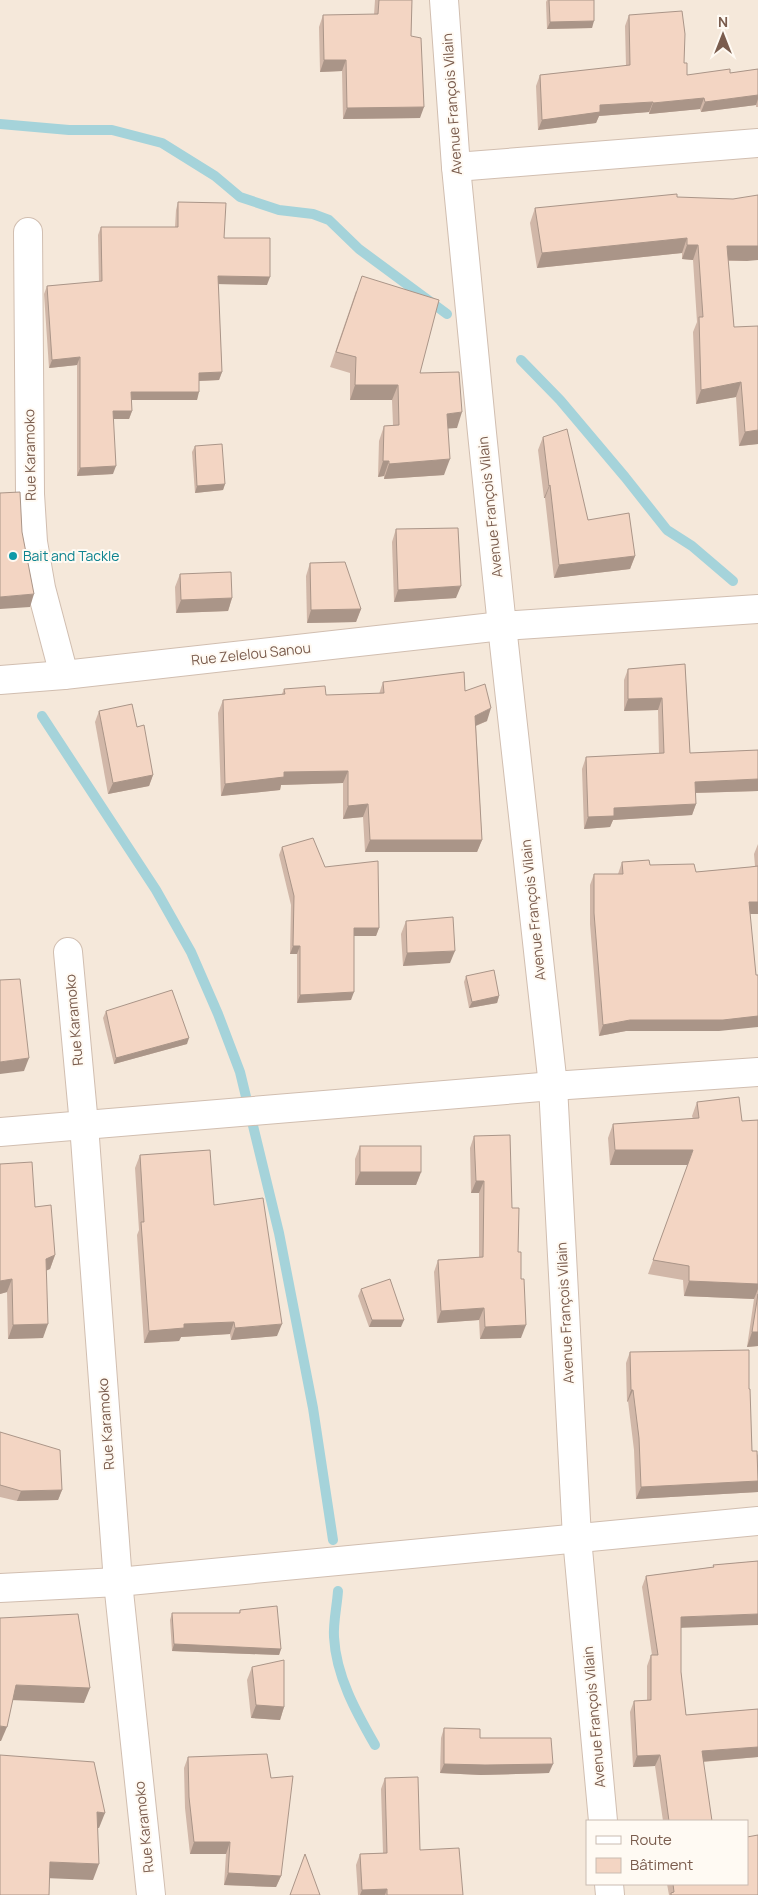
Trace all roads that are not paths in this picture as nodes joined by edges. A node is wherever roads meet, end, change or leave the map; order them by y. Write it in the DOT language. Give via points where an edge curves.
graph roads {
  1 [pos="444,0"];
  2 [pos="758,143"];
  3 [pos="456,167"];
  4 [pos="28,232"];
  5 [pos="758,609"];
  6 [pos="502,626"];
  7 [pos="64,674"];
  8 [pos="0,680"];
  9 [pos="68,952"];
  10 [pos="758,1072"];
  11 [pos="553,1086"];
  12 [pos="84,1125"];
  13 [pos="0,1132"];
  14 [pos="758,1521"];
  15 [pos="577,1538"];
  16 [pos="118,1582"];
  17 [pos="0,1588"];
  18 [pos="603,1820"];
  19 [pos="151,1895"];
  1 -- 3 [label="street, Avenue François Vilain"];
  2 -- 3 [label="street"];
  3 -- 6 [label="street, Avenue François Vilain"];
  4 -- 7 [label="street, Rue Karamoko" via="33,542 41,588"];
  5 -- 6 [label="street, Rue Zelelou Sanou"];
  6 -- 7 [label="street, Rue Zelelou Sanou"];
  6 -- 11 [label="street, Avenue François Vilain"];
  7 -- 8 [label="street, Rue Zelelou Sanou"];
  9 -- 12 [label="street, Rue Karamoko"];
  10 -- 11 [label="street"];
  11 -- 12 [label="street"];
  11 -- 15 [label="street, Avenue François Vilain"];
  12 -- 13 [label="street"];
  12 -- 16 [label="street, Rue Karamoko"];
  14 -- 15 [label="street"];
  15 -- 16 [label="street"];
  15 -- 18 [label="street, Avenue François Vilain"];
  16 -- 17 [label="street"];
  16 -- 19 [label="street, Rue Karamoko"];
}
